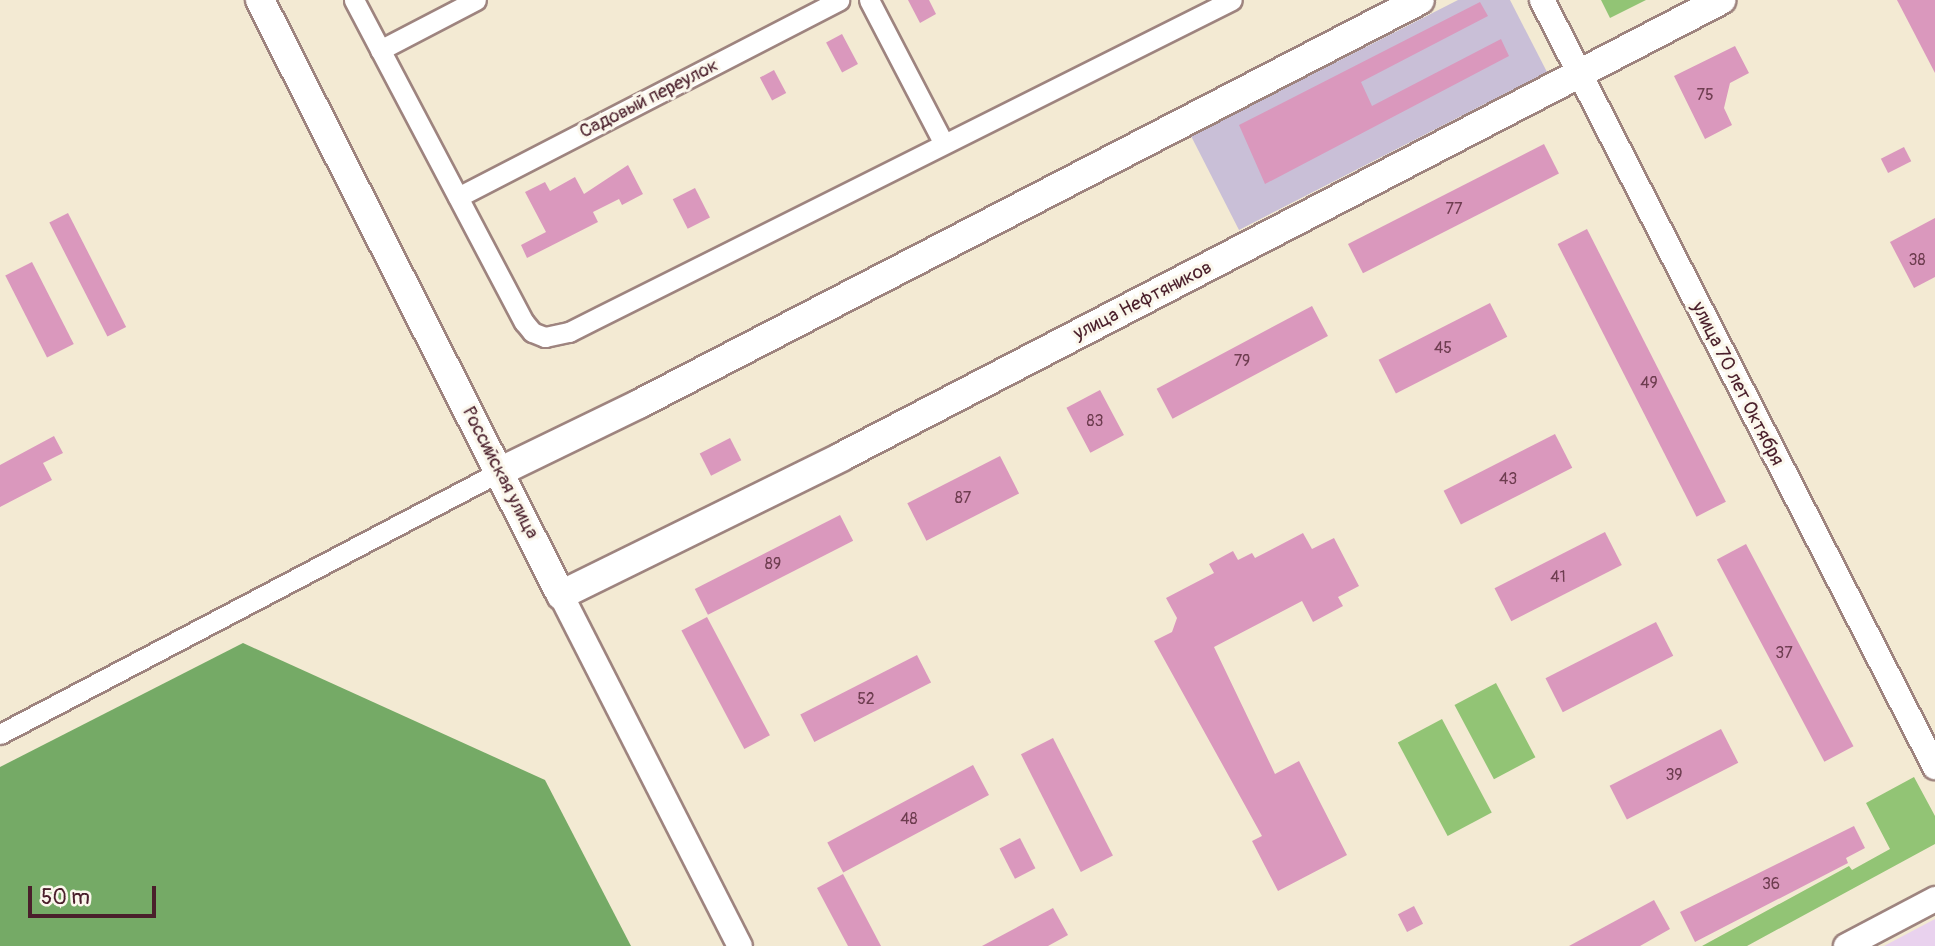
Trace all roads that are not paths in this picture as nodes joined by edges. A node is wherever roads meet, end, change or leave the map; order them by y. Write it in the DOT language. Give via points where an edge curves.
graph roads {
  1 [pos="260,0"];
  2 [pos="354,0"];
  3 [pos="476,0"];
  4 [pos="839,0"];
  5 [pos="869,0"];
  6 [pos="1232,0"];
  7 [pos="1420,0"];
  8 [pos="1542,0"];
  9 [pos="1721,0"];
  10 [pos="380,50"];
  11 [pos="1579,75"];
  12 [pos="944,144"];
  13 [pos="458,197"];
  14 [pos="499,472"];
  15 [pos="561,595"];
  16 [pos="0,734"];
  17 [pos="1935,766"];
  18 [pos="1935,900"];
  19 [pos="740,946"];
  20 [pos="1846,946"];
  1 -- 14 [label="main road, Российская улица"];
  2 -- 10 [label="street"];
  3 -- 10 [label="street"];
  4 -- 13 [label="street, Садовый переулок"];
  5 -- 12 [label="street"];
  6 -- 12 [label="street"];
  7 -- 14 [label="main road"];
  8 -- 11 [label="street, улица 70 лет Октября"];
  9 -- 11 [label="main road, улица Нефтяников"];
  10 -- 13 [label="street"];
  11 -- 15 [label="main road, улица Нефтяников" via="841,457"];
  11 -- 17 [label="street, улица 70 лет Октября"];
  12 -- 13 [label="street" via="569,332 545,337 524,322"];
  14 -- 15 [label="main road, Российская улица"];
  14 -- 16 [label="street"];
  15 -- 19 [label="street, Российская улица"];
  18 -- 20 [label="street"];
}
